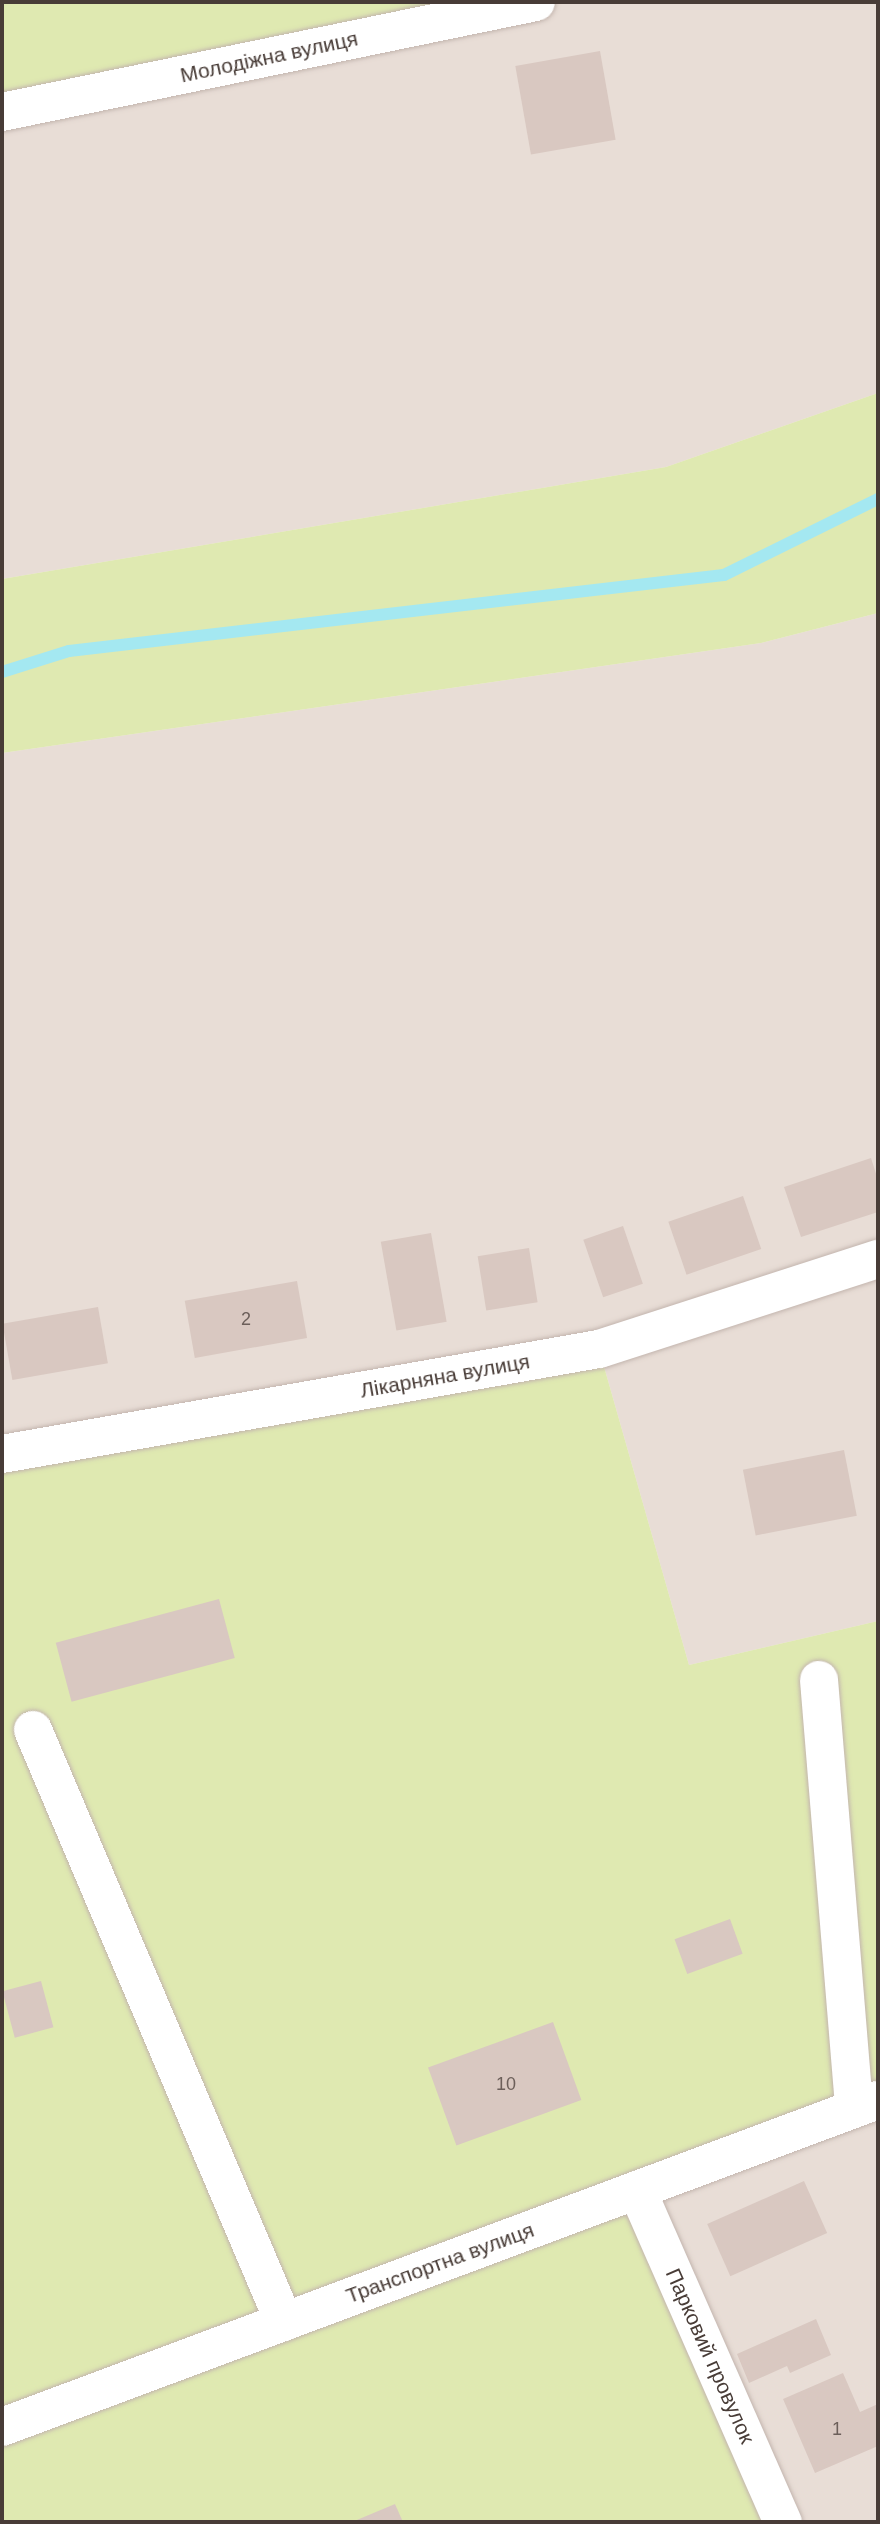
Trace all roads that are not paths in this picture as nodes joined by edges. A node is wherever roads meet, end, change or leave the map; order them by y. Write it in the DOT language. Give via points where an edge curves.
graph roads {
  1 [pos="536,2"];
  2 [pos="2,112"];
  3 [pos="878,1259"];
  4 [pos="2,1454"];
  5 [pos="819,1679"];
  6 [pos="33,1730"];
  7 [pos="866,2104"];
  8 [pos="637,2190"];
  9 [pos="284,2322"];
  10 [pos="2,2427"];
  11 [pos="783,2522"];
  1 -- 2 [label="street, Молодіжна вулиця"];
  3 -- 4 [label="street, Лікарняна вулиця" via="599,1349"];
  5 -- 7 [label="street"];
  6 -- 9 [label="street"];
  7 -- 8 [label="street, Транспортна вулиця"];
  8 -- 9 [label="street, Транспортна вулиця"];
  8 -- 11 [label="street, Парковий провулок"];
  9 -- 10 [label="street, Транспортна вулиця"];
}
